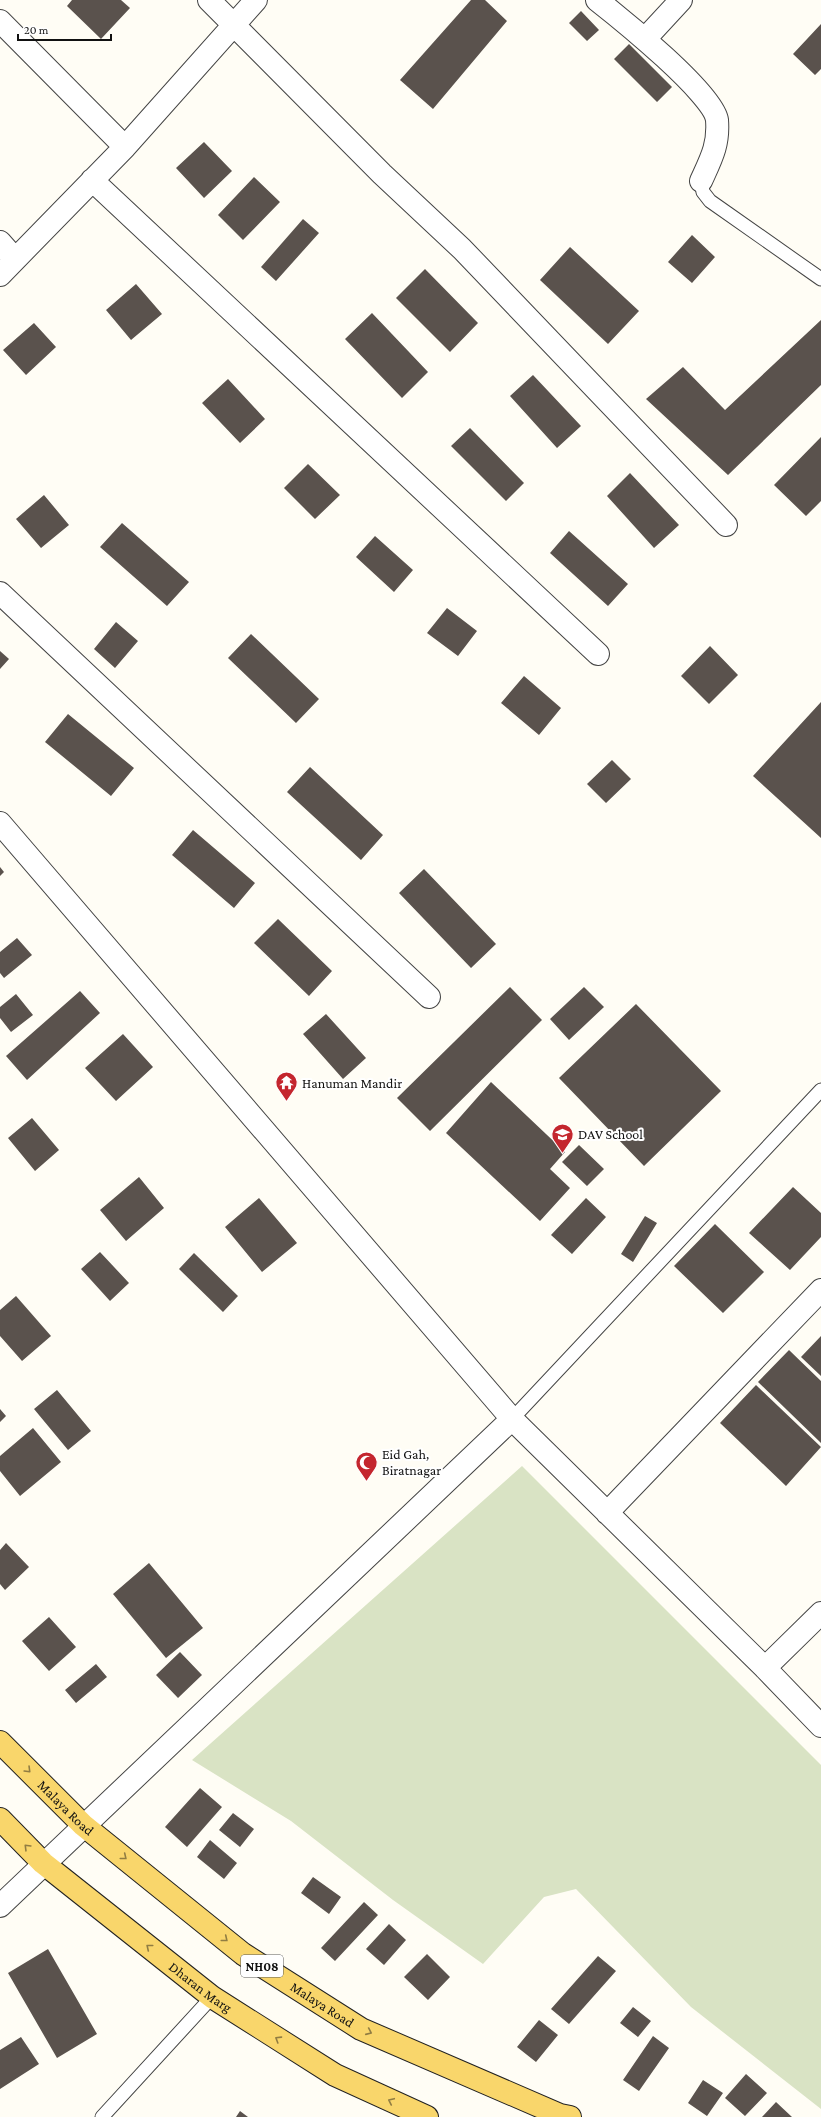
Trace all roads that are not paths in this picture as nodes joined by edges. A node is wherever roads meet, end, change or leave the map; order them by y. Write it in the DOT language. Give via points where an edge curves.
graph roads {
  1 [pos="209,0"];
  2 [pos="256,0"];
  3 [pos="597,0"];
  4 [pos="681,0"];
  5 [pos="0,21"];
  6 [pos="234,24"];
  7 [pos="645,39"];
  8 [pos="124,147"];
  9 [pos="92,180"];
  10 [pos="701,181"];
  11 [pos="0,242"];
  12 [pos="15,259"];
  13 [pos="0,275"];
  14 [pos="821,279"];
  15 [pos="726,525"];
  16 [pos="0,593"];
  17 [pos="598,654"];
  18 [pos="0,824"];
  19 [pos="429,997"];
  20 [pos="821,1090"];
  21 [pos="821,1290"];
  22 [pos="512,1419"];
  23 [pos="607,1513"];
  24 [pos="821,1613"];
  25 [pos="765,1668"];
  26 [pos="821,1726"];
  27 [pos="0,1742"];
  28 [pos="0,1819"];
  29 [pos="83,1825"];
  30 [pos="43,1863"];
  31 [pos="0,1906"];
  32 [pos="212,1997"];
  33 [pos="102,2117"];
  34 [pos="427,2117"];
  35 [pos="570,2117"];
  1 -- 6 [label="street"];
  2 -- 6 [label="street"];
  3 -- 7 [label="street"];
  4 -- 7 [label="street"];
  5 -- 8 [label="street"];
  6 -- 8 [label="street"];
  6 -- 15 [label="street" via="382,174 462,249"];
  7 -- 10 [label="street" via="700,93 717,118 716,148"];
  8 -- 9 [label="street"];
  9 -- 12 [label="street"];
  9 -- 17 [label="street"];
  10 -- 14 [label="lane" via="702,192 710,202"];
  11 -- 12 [label="street"];
  12 -- 13 [label="street"];
  16 -- 19 [label="street"];
  18 -- 22 [label="street"];
  20 -- 22 [label="lane"];
  21 -- 23 [label="street"];
  22 -- 23 [label="street"];
  22 -- 29 [label="street"];
  23 -- 25 [label="street"];
  24 -- 25 [label="street"];
  25 -- 26 [label="street"];
  27 -- 29 [label="main road, Malaya Road / NH08, one-way"];
  30 -- 28 [label="main road, Dharan Marg, one-way"];
  29 -- 30 [label="street"];
  29 -- 35 [label="main road, Malaya Road / NH08, one-way" via="243,1954 361,2029 448,2068"];
  30 -- 31 [label="street"];
  32 -- 30 [label="main road, Dharan Marg, one-way"];
  32 -- 33 [label="lane"];
  34 -- 32 [label="main road, Dharan Marg, one-way" via="335,2075"];
}
